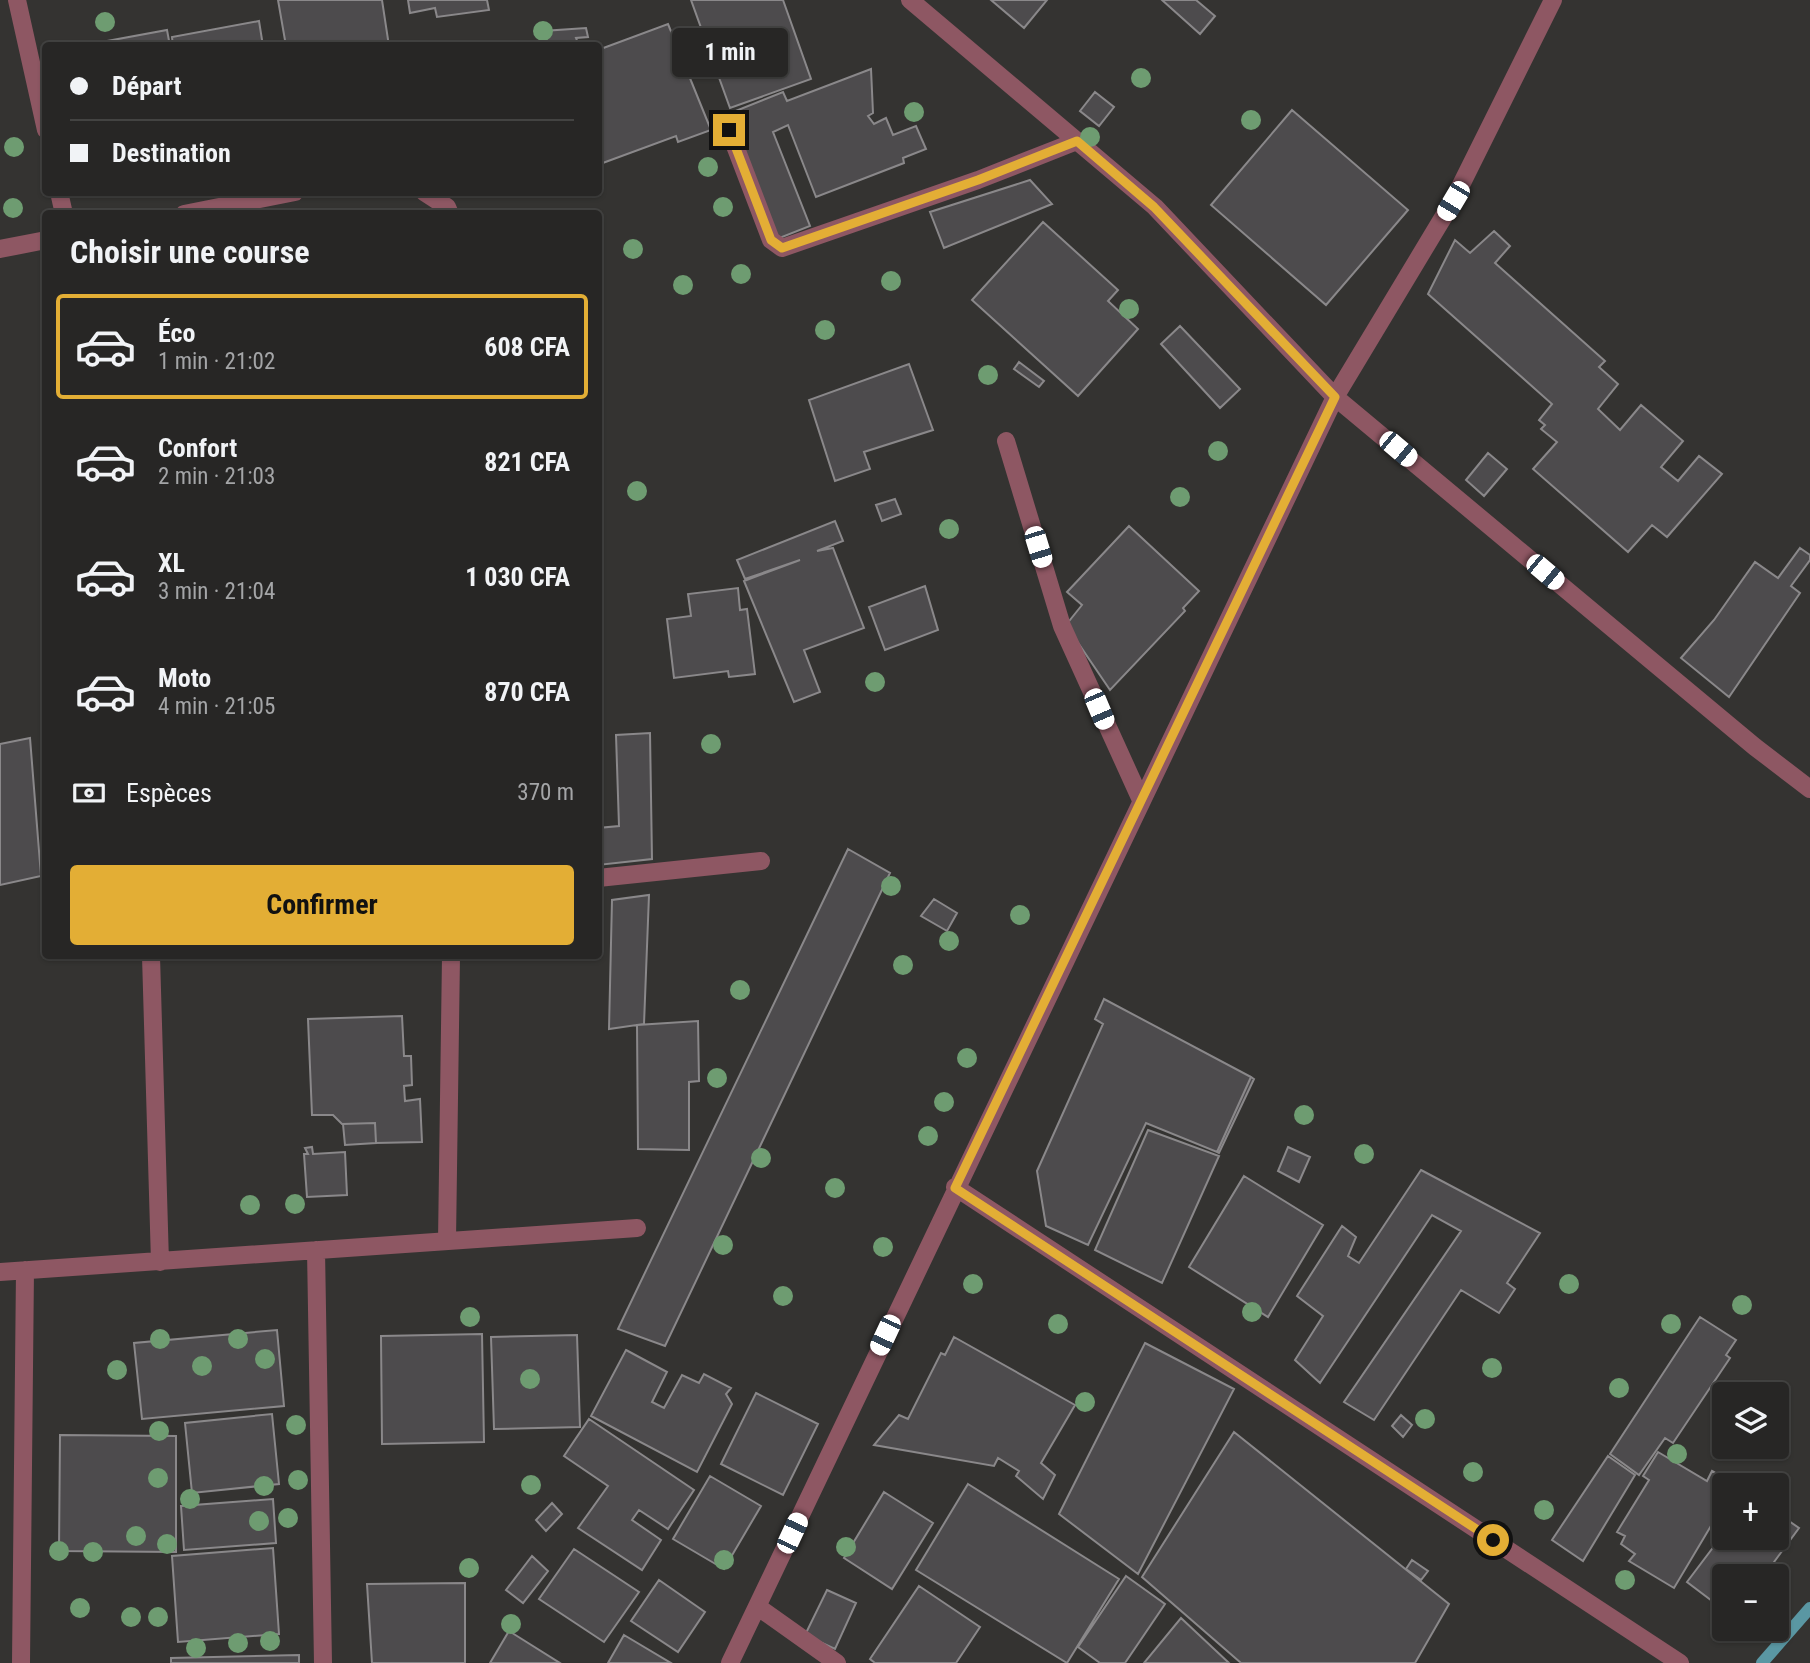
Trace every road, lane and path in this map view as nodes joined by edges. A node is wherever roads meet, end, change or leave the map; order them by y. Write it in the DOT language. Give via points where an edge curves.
graph roads {
  1 [pos="17,0"];
  2 [pos="910,0"];
  3 [pos="1553,0"];
  4 [pos="42,112"];
  5 [pos="729,130"];
  6 [pos="1077,141"];
  7 [pos="275,196"];
  8 [pos="430,196"];
  9 [pos="204,210"];
  10 [pos="448,210"];
  11 [pos="42,241"];
  12 [pos="0,249"];
  13 [pos="1335,397"];
  14 [pos="1006,441"];
  15 [pos="1810,789"];
  16 [pos="1141,800"];
  17 [pos="761,861"];
  18 [pos="602,878"];
  19 [pos="151,959"];
  20 [pos="451,959"];
  21 [pos="955,1188"];
  22 [pos="637,1228"];
  23 [pos="447,1241"];
  24 [pos="316,1250"];
  25 [pos="160,1262"];
  26 [pos="25,1270"];
  27 [pos="0,1272"];
  28 [pos="758,1607"];
  29 [pos="20,1663"];
  30 [pos="323,1663"];
  31 [pos="730,1663"];
  32 [pos="838,1663"];
  33 [pos="1680,1663"];
  1 -- 4 [label="street"];
  2 -- 6 [label="street"];
  3 -- 13 [label="street" via="1453,201"];
  5 -- 6 [label="street" via="771,240 782,248"];
  6 -- 13 [label="street" via="1154,207"];
  7 -- 9 [label="street"];
  8 -- 10 [label="street"];
  11 -- 12 [label="street"];
  13 -- 15 [label="street"];
  13 -- 16 [label="street"];
  14 -- 16 [label="street" via="1062,626"];
  16 -- 21 [label="street"];
  17 -- 18 [label="street"];
  19 -- 25 [label="street"];
  20 -- 23 [label="street"];
  21 -- 28 [label="street"];
  21 -- 33 [label="street"];
  22 -- 23 [label="street"];
  23 -- 24 [label="street"];
  24 -- 25 [label="street"];
  24 -- 30 [label="street"];
  25 -- 26 [label="street"];
  26 -- 27 [label="street"];
  26 -- 29 [label="street"];
  28 -- 31 [label="street"];
  28 -- 32 [label="street"];
}
